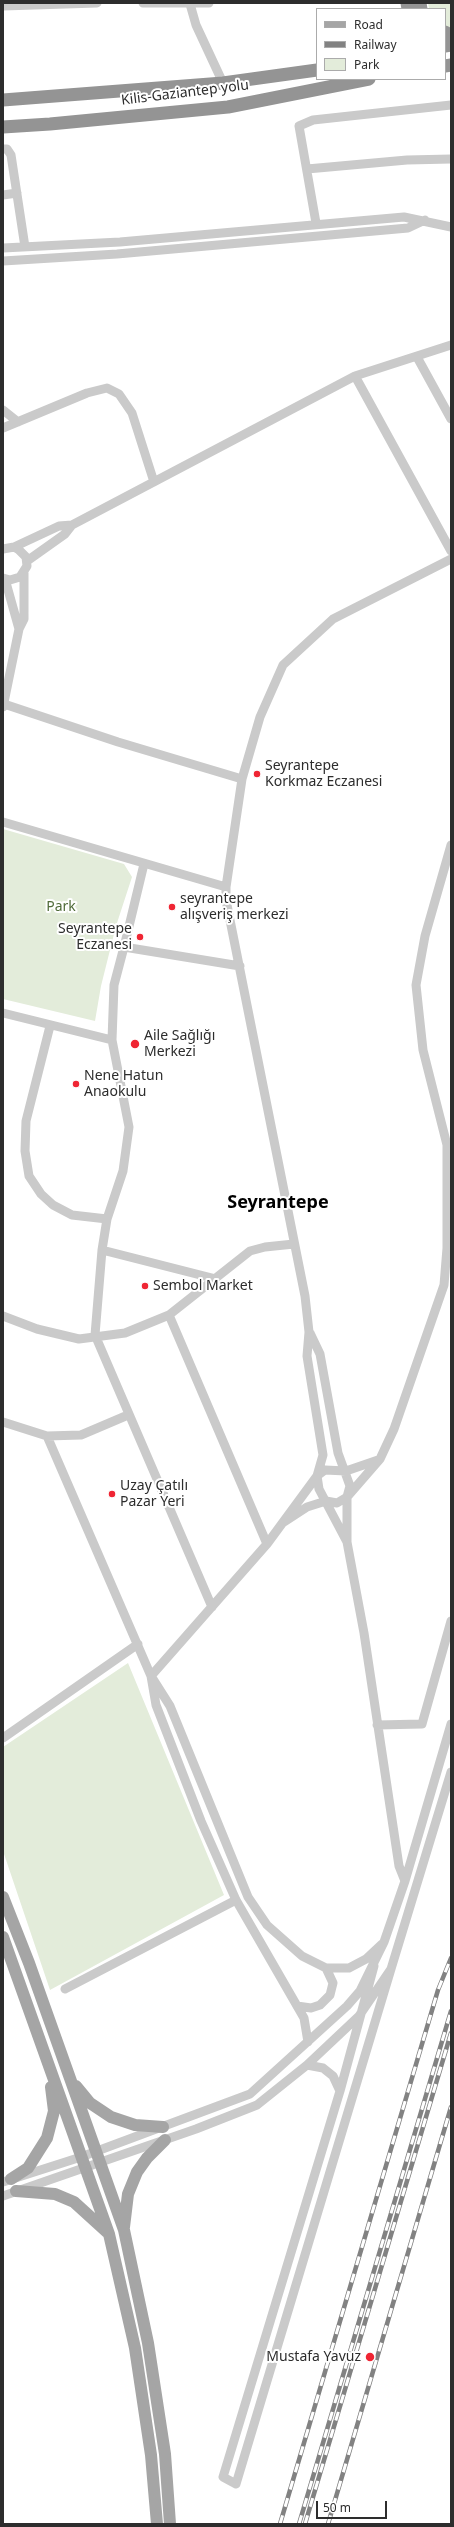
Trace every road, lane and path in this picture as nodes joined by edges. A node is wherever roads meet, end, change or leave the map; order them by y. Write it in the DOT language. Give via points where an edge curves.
graph roads {
  1 [pos="97,3"];
  2 [pos="143,3"];
  3 [pos="209,3"];
  4 [pos="190,4"];
  5 [pos="3,6"];
  6 [pos="316,70"];
  7 [pos="364,80"];
  8 [pos="223,83"];
  9 [pos="3,100"];
  10 [pos="451,105"];
  11 [pos="3,127"];
  12 [pos="3,149"];
  13 [pos="451,159"];
  14 [pos="307,169"];
  15 [pos="17,193"];
  16 [pos="3,195"];
  17 [pos="425,220"];
  18 [pos="316,223"];
  19 [pos="451,227"];
  20 [pos="25,247"];
  21 [pos="3,248"];
  22 [pos="3,261"];
  23 [pos="451,345"];
  24 [pos="417,358"];
  25 [pos="355,376"];
  26 [pos="3,410"];
  27 [pos="451,419"];
  28 [pos="18,422"];
  29 [pos="3,428"];
  30 [pos="154,482"];
  31 [pos="72,525"];
  32 [pos="14,548"];
  33 [pos="3,549"];
  34 [pos="451,551"];
  35 [pos="451,559"];
  36 [pos="27,561"];
  37 [pos="24,573"];
  38 [pos="4,578"];
  39 [pos="19,629"];
  40 [pos="3,706"];
  41 [pos="242,779"];
  42 [pos="3,822"];
  43 [pos="451,845"];
  44 [pos="144,864"];
  45 [pos="226,887"];
  46 [pos="124,947"];
  47 [pos="240,966"];
  48 [pos="3,1014"];
  49 [pos="50,1026"];
  50 [pos="112,1040"];
  51 [pos="449,1142"];
  52 [pos="107,1219"];
  53 [pos="294,1244"];
  54 [pos="102,1250"];
  55 [pos="216,1279"];
  56 [pos="169,1315"];
  57 [pos="3,1316"];
  58 [pos="309,1332"];
  59 [pos="95,1335"];
  60 [pos="128,1415"];
  61 [pos="3,1422"];
  62 [pos="47,1436"];
  63 [pos="380,1460"];
  64 [pos="346,1471"];
  65 [pos="317,1476"];
  66 [pos="347,1497"];
  67 [pos="326,1501"];
  68 [pos="284,1522"];
  69 [pos="347,1542"];
  70 [pos="267,1544"];
  71 [pos="212,1607"];
  72 [pos="451,1621"];
  73 [pos="138,1644"];
  74 [pos="151,1676"];
  75 [pos="451,1724"];
  76 [pos="377,1725"];
  77 [pos="3,1738"];
  78 [pos="451,1772"];
  79 [pos="405,1881"];
  80 [pos="3,1897"];
  81 [pos="236,1900"];
  82 [pos="3,1937"];
  83 [pos="384,1942"];
  84 [pos="374,1966"];
  85 [pos="326,1968"];
  86 [pos="391,1969"];
  87 [pos="65,1989"];
  88 [pos="297,2006"];
  89 [pos="360,2016"];
  90 [pos="308,2042"];
  91 [pos="307,2065"];
  92 [pos="50,2067"];
  93 [pos="71,2080"];
  94 [pos="340,2091"];
  95 [pos="163,2127"];
  96 [pos="165,2140"];
  97 [pos="96,2151"];
  98 [pos="81,2157"];
  99 [pos="100,2163"];
  100 [pos="85,2168"];
  101 [pos="7,2181"];
  102 [pos="16,2191"];
  103 [pos="3,2196"];
  104 [pos="124,2230"];
  105 [pos="109,2234"];
  106 [pos="157,2524"];
  107 [pos="170,2524"];
  1 -- 5 [label="street"];
  2 -- 4 [label="street"];
  3 -- 4 [label="street"];
  4 -- 8 [label="street" via="196,25"];
  6 -- 8 [label="highway, Kilis-Gaziantep yolu"];
  7 -- 11 [label="highway, Kilis-Gaziantep yolu" via="228,107"];
  8 -- 9 [label="highway, Kilis-Gaziantep yolu"];
  10 -- 14 [label="street" via="313,120 299,126"];
  12 -- 15 [label="street" via="7,149 11,155"];
  13 -- 14 [label="street" via="407,160"];
  14 -- 18 [label="street"];
  15 -- 16 [label="street"];
  15 -- 20 [label="street"];
  17 -- 18 [label="street" via="404,217"];
  17 -- 19 [label="street"];
  17 -- 22 [label="street" via="408,228"];
  18 -- 20 [label="street" via="120,242"];
  20 -- 21 [label="street"];
  23 -- 24 [label="street"];
  24 -- 25 [label="street"];
  24 -- 27 [label="street"];
  25 -- 30 [label="street"];
  25 -- 34 [label="street"];
  26 -- 28 [label="street"];
  28 -- 29 [label="street"];
  28 -- 30 [label="street" via="87,393 107,388 119,394 132,413"];
  30 -- 31 [label="street"];
  31 -- 32 [label="street" via="59,526"];
  31 -- 36 [label="street" via="65,534"];
  32 -- 33 [label="street"];
  32 -- 36 [label="street" via="23,552"];
  35 -- 41 [label="street" via="333,619 283,664 260,717"];
  36 -- 37 [label="street"];
  37 -- 38 [label="street" via="16,579"];
  37 -- 39 [label="street" via="24,619"];
  38 -- 39 [label="street"];
  39 -- 40 [label="street"];
  40 -- 41 [label="street"];
  41 -- 45 [label="street"];
  42 -- 44 [label="street"];
  43 -- 51 [label="street" via="425,936 416,985 424,1050"];
  44 -- 45 [label="street"];
  44 -- 46 [label="street"];
  45 -- 47 [label="street"];
  46 -- 47 [label="street"];
  46 -- 50 [label="street" via="114,984"];
  47 -- 53 [label="street"];
  48 -- 49 [label="street"];
  49 -- 50 [label="street"];
  49 -- 52 [label="street" via="26,1121 25,1151 29,1176 41,1194 53,1205 72,1215"];
  50 -- 52 [label="street" via="129,1127 123,1171"];
  51 -- 63 [label="street" via="444,1286 394,1429"];
  52 -- 54 [label="street"];
  53 -- 55 [label="street" via="250,1251"];
  53 -- 58 [label="street"];
  54 -- 55 [label="street"];
  54 -- 59 [label="street"];
  55 -- 56 [label="street"];
  56 -- 59 [label="street" via="124,1333"];
  56 -- 70 [label="street"];
  57 -- 59 [label="street" via="36,1329 79,1339"];
  58 -- 64 [label="street" via="320,1354 338,1453"];
  58 -- 65 [label="street" via="307,1356 323,1455"];
  59 -- 60 [label="street"];
  60 -- 62 [label="street" via="81,1435"];
  60 -- 71 [label="street"];
  61 -- 62 [label="street"];
  62 -- 73 [label="street"];
  63 -- 64 [label="street"];
  63 -- 66 [label="street"];
  64 -- 65 [label="street" via="325,1470"];
  64 -- 66 [label="street" via="350,1486"];
  65 -- 67 [label="street" via="319,1489"];
  65 -- 68 [label="street"];
  66 -- 67 [label="street" via="337,1502"];
  66 -- 69 [label="street"];
  67 -- 68 [label="street" via="307,1507"];
  67 -- 69 [label="street"];
  68 -- 70 [label="street"];
  69 -- 76 [label="street"];
  70 -- 71 [label="street"];
  71 -- 74 [label="street"];
  72 -- 76 [label="street" via="422,1724"];
  73 -- 74 [label="street"];
  73 -- 77 [label="street"];
  74 -- 81 [label="street" via="156,1705 201,1822"];
  74 -- 85 [label="street" via="170,1706 248,1897 267,1925 302,1956"];
  75 -- 79 [label="street"];
  76 -- 79 [label="street" via="399,1866"];
  78 -- 86 [label="street"];
  79 -- 83 [label="street"];
  80 -- 93 [label="main road"];
  81 -- 87 [label="street"];
  81 -- 88 [label="street"];
  82 -- 92 [label="main road"];
  83 -- 84 [label="street"];
  83 -- 85 [label="street" via="366,1959 349,1968"];
  84 -- 89 [label="street"];
  84 -- 90 [label="street" via="360,1991"];
  85 -- 88 [label="street" via="333,1983 330,1995 320,2005 311,2008"];
  86 -- 89 [label="street"];
  86 -- 94 [label="street" via="236,2484 223,2477"];
  88 -- 90 [label="street" via="304,2018"];
  89 -- 91 [label="street"];
  89 -- 94 [label="street"];
  90 -- 95 [label="street" via="250,2094"];
  91 -- 94 [label="street" via="323,2068 333,2076"];
  91 -- 96 [label="street" via="257,2105"];
  92 -- 98 [label="main road"];
  92 -- 101 [label="main road" via="54,2111 47,2138 28,2168"];
  93 -- 95 [label="main road" via="90,2103 110,2117 135,2124"];
  93 -- 97 [label="main road"];
  95 -- 97 [label="street"];
  96 -- 99 [label="street"];
  96 -- 104 [label="main road" via="137,2172 128,2194"];
  97 -- 98 [label="street"];
  97 -- 99 [label="main road"];
  98 -- 100 [label="main road"];
  98 -- 101 [label="street"];
  99 -- 100 [label="street"];
  99 -- 104 [label="main road"];
  100 -- 102 [label="street"];
  100 -- 105 [label="main road"];
  102 -- 103 [label="street"];
  102 -- 105 [label="main road" via="55,2194 74,2202"];
  104 -- 107 [label="main road" via="148,2343 165,2454"];
  105 -- 106 [label="main road" via="135,2348 151,2455"];
}
